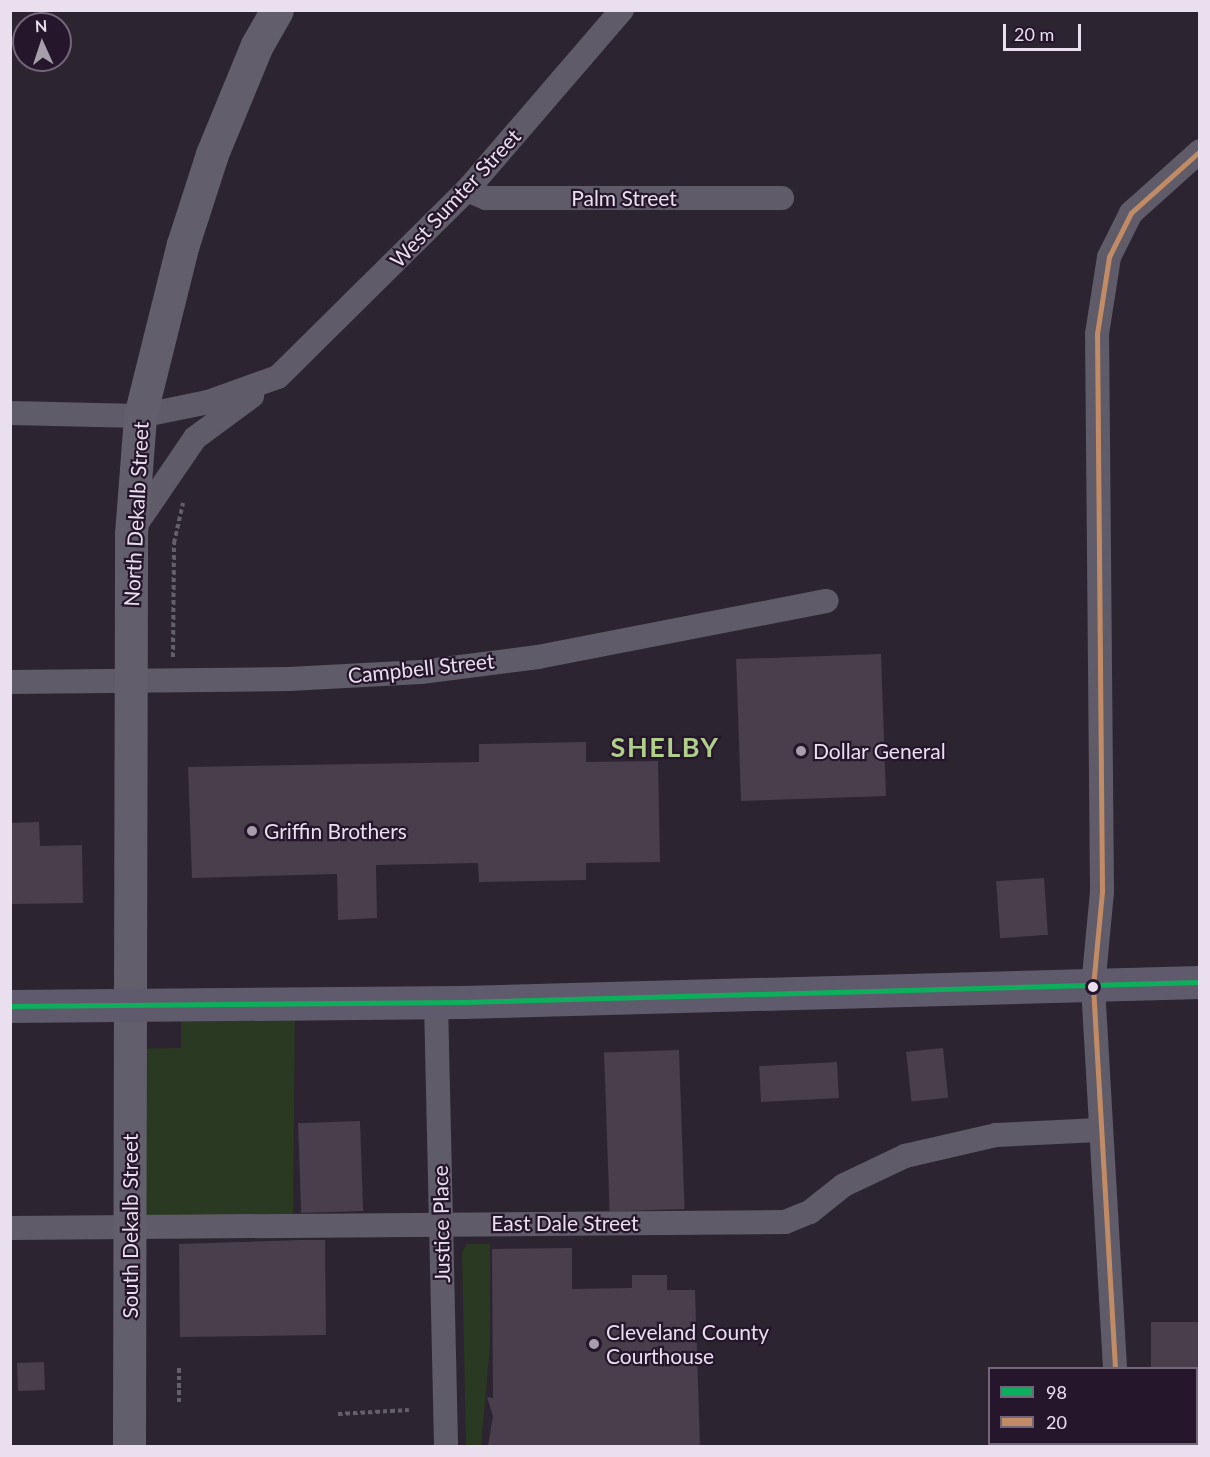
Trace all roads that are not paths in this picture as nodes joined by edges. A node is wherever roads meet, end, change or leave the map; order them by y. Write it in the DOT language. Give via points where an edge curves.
graph roads {
  1 [pos="277,10"];
  2 [pos="622,10"];
  3 [pos="1200,151"];
  4 [pos="467,190"];
  5 [pos="782,198"];
  6 [pos="278,377"];
  7 [pos="10,413"];
  8 [pos="140,416"];
  9 [pos="131,534"];
  10 [pos="827,601"];
  11 [pos="10,682"];
  12 [pos="131,682"];
  13 [pos="1200,982"];
  14 [pos="1093,987"];
  15 [pos="436,1002"];
  16 [pos="10,1006"];
  17 [pos="130,1006"];
  18 [pos="1099,1130"];
  19 [pos="441,1224"];
  20 [pos="10,1228"];
  21 [pos="130,1228"];
  22 [pos="1115,1367"];
  23 [pos="129,1446"];
  24 [pos="446,1446"];
  1 -- 8 [label="main road, North Dekalb Street" via="257,45 212,154 183,244"];
  2 -- 4 [label="street, West Sumter Street"];
  3 -- 14 [label="street" via="1131,213 1109,257 1102,286 1097,334 1102,891"];
  4 -- 5 [label="street, Palm Street" via="486,198"];
  4 -- 6 [label="street, West Sumter Street"];
  6 -- 8 [label="street, West Sumter Street" via="208,402"];
  6 -- 9 [label="street, West Sumter Street" via="195,438"];
  7 -- 8 [label="street, West Sumter Street"];
  8 -- 9 [label="main road, North Dekalb Street"];
  9 -- 12 [label="main road, North Dekalb Street"];
  10 -- 12 [label="street, Campbell Street" via="538,657 421,672"];
  11 -- 12 [label="street, Campbell Street"];
  12 -- 17 [label="main road, North Dekalb Street"];
  13 -- 14 [label="main road"];
  14 -- 15 [label="main road"];
  14 -- 18 [label="street"];
  15 -- 17 [label="main road"];
  15 -- 19 [label="street, Justice Place"];
  16 -- 17 [label="main road"];
  17 -- 21 [label="main road, South Dekalb Street"];
  18 -- 19 [label="street, East Dale Street" via="996,1135 905,1156 844,1185 810,1212 785,1222"];
  18 -- 22 [label="street"];
  19 -- 21 [label="street, East Dale Street"];
  19 -- 24 [label="street, Justice Place"];
  20 -- 21 [label="street, East Dale Street"];
  21 -- 23 [label="main road, South Dekalb Street"];
}
